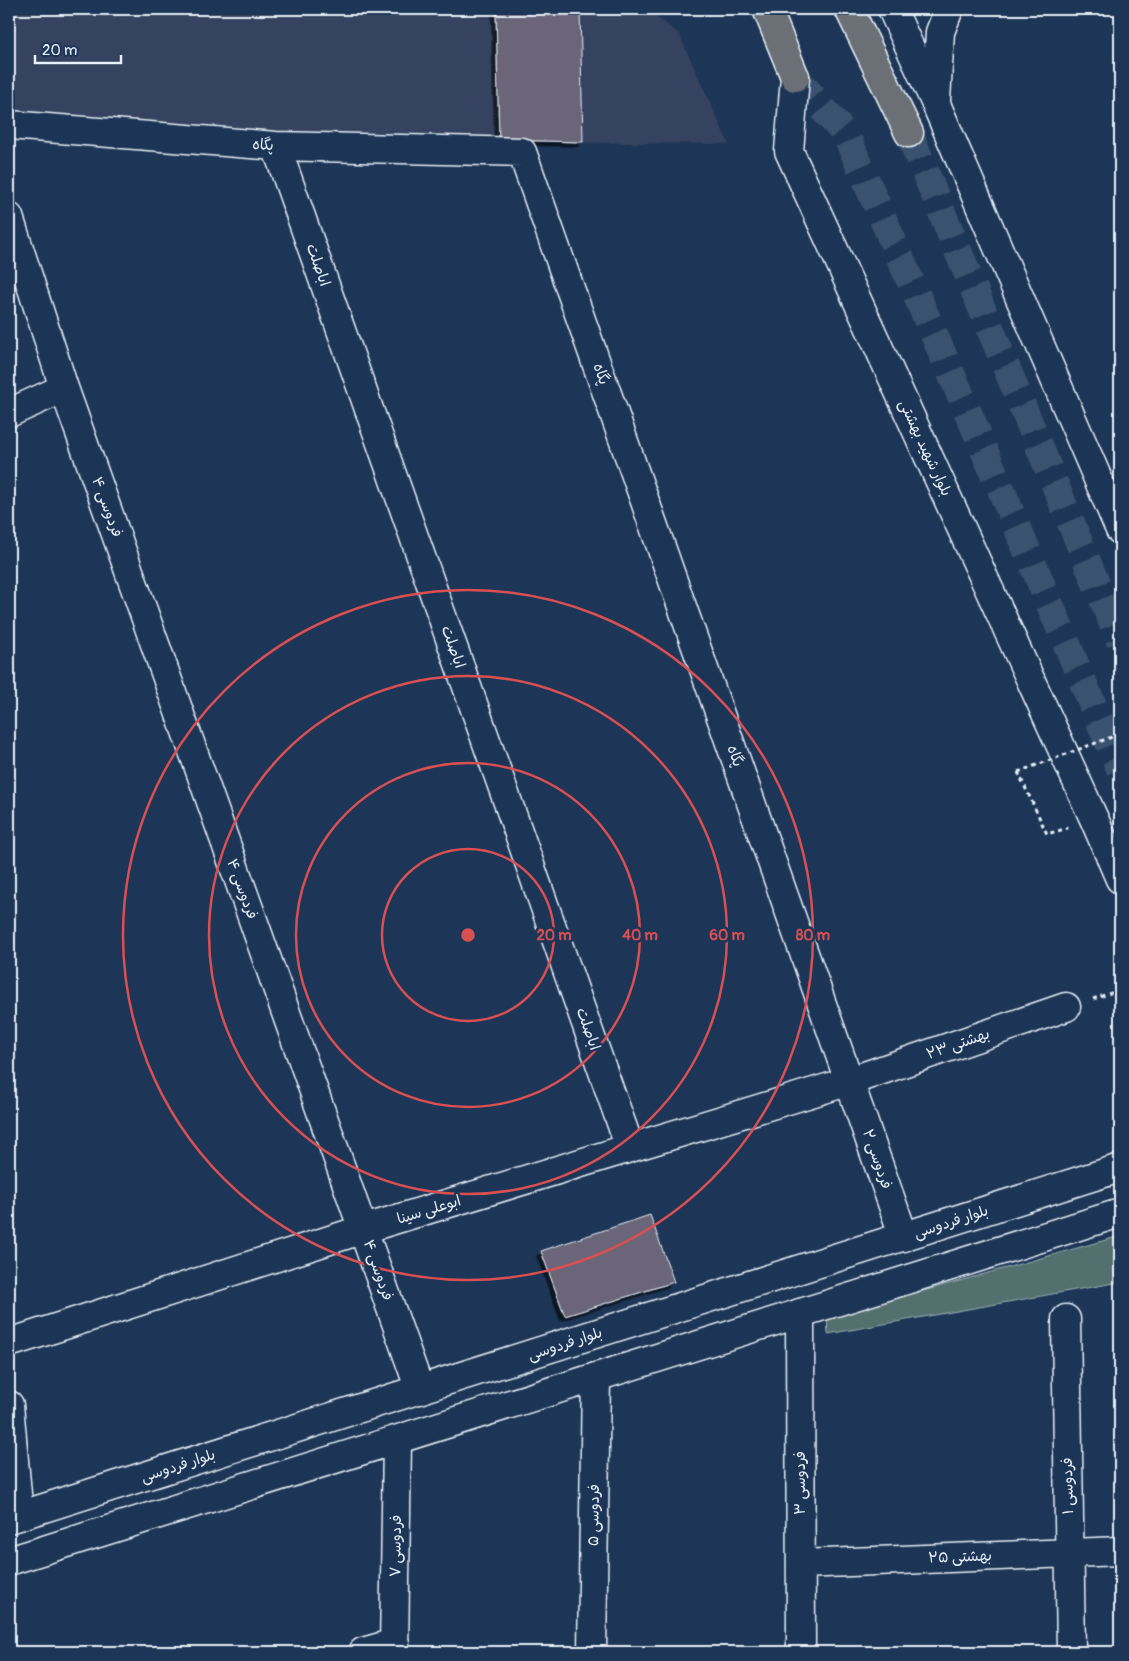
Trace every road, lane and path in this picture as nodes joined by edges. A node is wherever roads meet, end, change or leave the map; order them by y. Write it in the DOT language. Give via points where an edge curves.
graph roads {
  1 [pos="767,9"];
  2 [pos="850,9"];
  3 [pos="892,9"];
  4 [pos="949,9"];
  5 [pos="795,77"];
  6 [pos="936,104"];
  7 [pos="9,125"];
  8 [pos="909,133"];
  9 [pos="276,146"];
  10 [pos="9,217"];
  11 [pos="64,388"];
  12 [pos="9,413"];
  13 [pos="1120,530"];
  14 [pos="1120,734"];
  15 [pos="1047,834"];
  16 [pos="1120,880"];
  17 [pos="1066,1007"];
  18 [pos="850,1082"];
  19 [pos="630,1148"];
  20 [pos="1120,1168"];
  21 [pos="1120,1213"];
  22 [pos="364,1230"];
  23 [pos="904,1237"];
  24 [pos="800,1313"];
  25 [pos="1066,1319"];
  26 [pos="9,1343"];
  27 [pos="596,1377"];
  28 [pos="420,1390"];
  29 [pos="9,1406"];
  30 [pos="397,1440"];
  31 [pos="14,1518"];
  32 [pos="1120,1551"];
  33 [pos="1069,1552"];
  34 [pos="9,1561"];
  35 [pos="801,1564"];
  36 [pos="394,1648"];
  37 [pos="363,1652"];
  38 [pos="592,1652"];
  39 [pos="801,1652"];
  40 [pos="1070,1652"];
  1 -- 5 [label="main road, بلوار شهید بهشتی"];
  2 -- 8 [label="main road"];
  3 -- 6 [label="street"];
  4 -- 6 [label="street" via="940,32"];
  5 -- 16 [label="street, بلوار شهید بهشتی" via="790,151"];
  6 -- 13 [label="street"];
  7 -- 9 [label="street, پگاه"];
  9 -- 18 [label="street, پگاه" via="522,152"];
  9 -- 19 [label="street, اباصلت"];
  10 -- 11 [label="street, فردوسی ۴"];
  11 -- 12 [label="street"];
  11 -- 22 [label="street, فردوسی ۴"];
  14 -- 15 [label="path, bridge" via="1018,772"];
  17 -- 18 [label="street, بهشتی ۲۳"];
  18 -- 19 [label="street, ابوعلی سینا"];
  18 -- 23 [label="street, فردوسی ۲"];
  19 -- 22 [label="street, ابوعلی سینا"];
  20 -- 23 [label="street, بلوار فردوسی"];
  21 -- 24 [label="street"];
  22 -- 26 [label="street, ابوعلی سینا"];
  22 -- 28 [label="street, فردوسی ۴"];
  23 -- 28 [label="street, بلوار فردوسی"];
  24 -- 27 [label="street"];
  24 -- 35 [label="street, فردوسی ۳"];
  25 -- 33 [label="street, فردوسی ۱"];
  27 -- 30 [label="street"];
  27 -- 38 [label="street, فردوسی ۵"];
  28 -- 31 [label="street, بلوار فردوسی"];
  29 -- 31 [label="street"];
  30 -- 34 [label="street"];
  30 -- 36 [label="street, فردوسی ۷"];
  32 -- 33 [label="street, بهشتی ۲۵"];
  33 -- 35 [label="street, بهشتی ۲۵"];
  33 -- 40 [label="street, فردوسی ۱"];
  35 -- 39 [label="street, فردوسی ۳"];
  36 -- 37 [label="street"];
}
